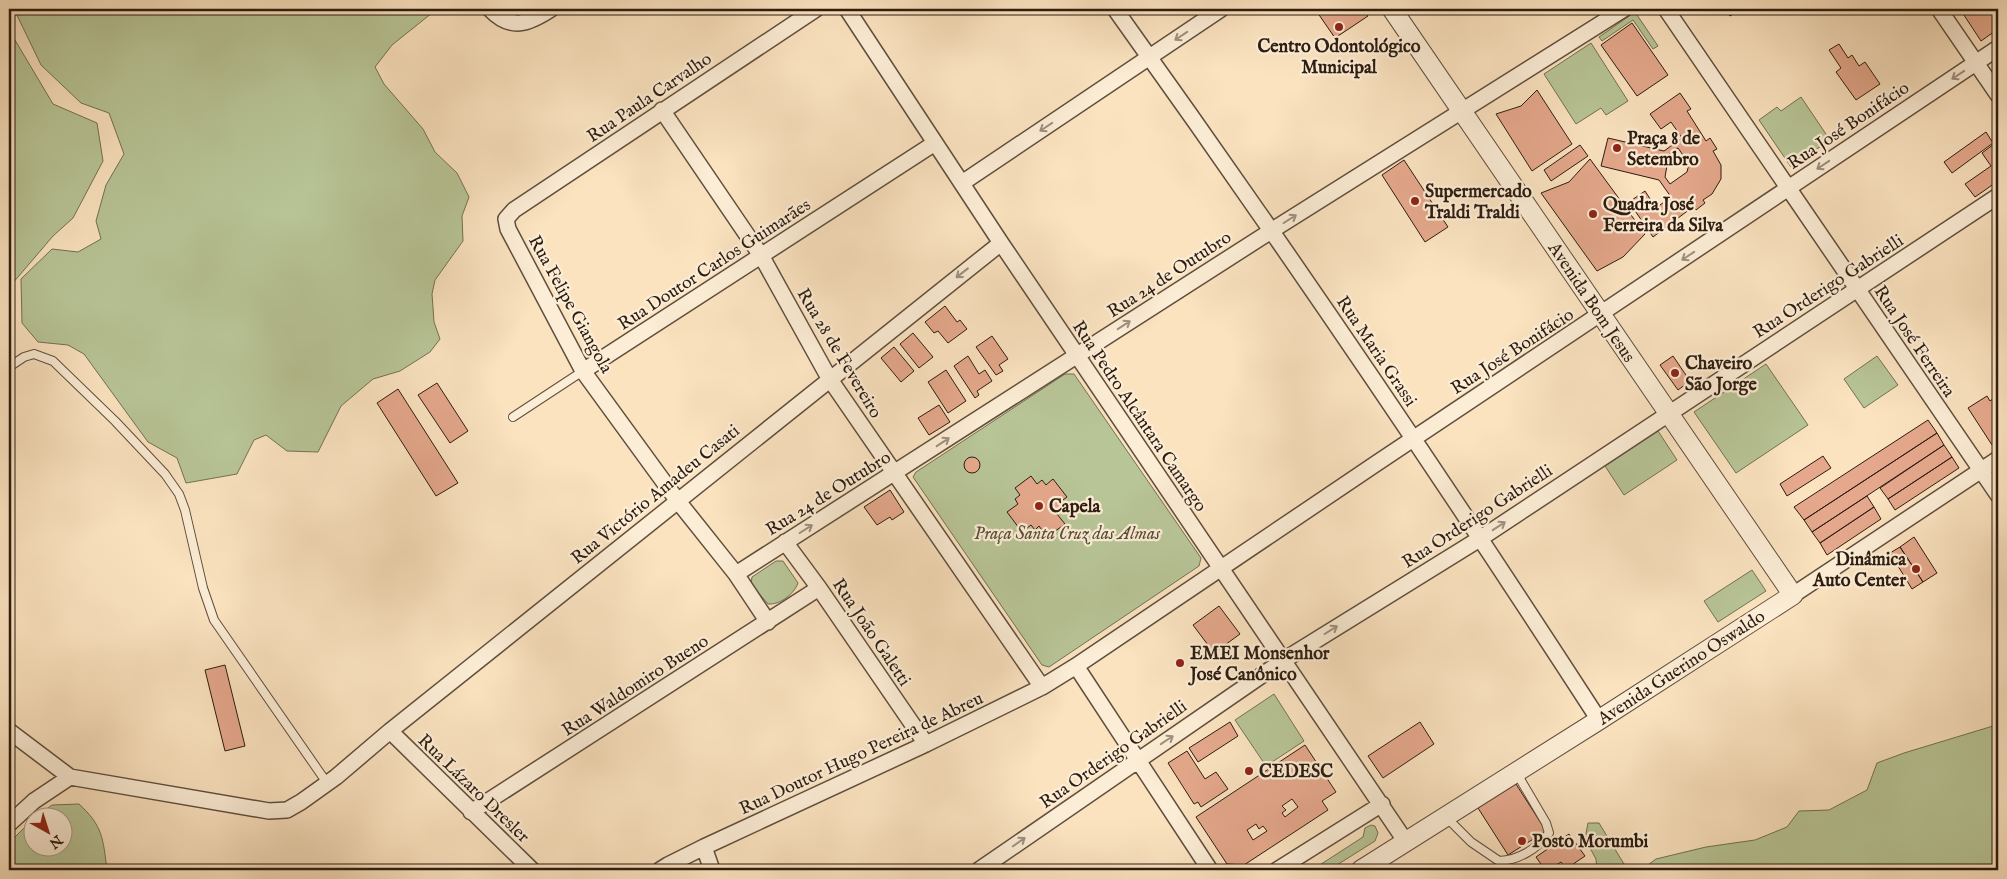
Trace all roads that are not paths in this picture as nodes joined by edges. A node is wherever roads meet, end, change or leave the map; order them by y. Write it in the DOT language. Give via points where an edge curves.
graph roads {
  1 [pos="490,9"];
  2 [pos="551,9"];
  3 [pos="816,9"];
  4 [pos="847,9"];
  5 [pos="1115,9"];
  6 [pos="1221,9"];
  7 [pos="1392,9"];
  8 [pos="1624,9"];
  9 [pos="1666,9"];
  10 [pos="1938,9"];
  11 [pos="1998,48"];
  12 [pos="1149,57"];
  13 [pos="1976,63"];
  14 [pos="1998,95"];
  15 [pos="662,110"];
  16 [pos="1462,111"];
  17 [pos="935,142"];
  18 [pos="962,183"];
  19 [pos="1788,188"];
  20 [pos="1998,196"];
  21 [pos="506,219"];
  22 [pos="1271,231"];
  23 [pos="1001,243"];
  24 [pos="762,257"];
  25 [pos="1857,290"];
  26 [pos="1601,315"];
  27 [pos="1077,356"];
  28 [pos="9,367"];
  29 [pos="583,371"];
  30 [pos="829,378"];
  31 [pos="1669,414"];
  32 [pos="513,417"];
  33 [pos="1413,437"];
  34 [pos="1998,459"];
  35 [pos="1981,470"];
  36 [pos="895,473"];
  37 [pos="1998,495"];
  38 [pos="678,500"];
  39 [pos="1481,538"];
  40 [pos="785,542"];
  41 [pos="1220,568"];
  42 [pos="736,574"];
  43 [pos="819,588"];
  44 [pos="1793,595"];
  45 [pos="768,622"];
  46 [pos="1284,660"];
  47 [pos="1076,666"];
  48 [pos="1042,687"];
  49 [pos="1599,720"];
  50 [pos="9,731"];
  51 [pos="390,731"];
  52 [pos="16,740"];
  53 [pos="926,744"];
  54 [pos="1138,760"];
  55 [pos="1516,772"];
  56 [pos="70,777"];
  57 [pos="332,780"];
  58 [pos="1382,804"];
  59 [pos="471,812"];
  60 [pos="1446,817"];
  61 [pos="9,824"];
  62 [pos="1406,842"];
  63 [pos="704,847"];
  64 [pos="532,870"];
  65 [pos="660,870"];
  66 [pos="712,870"];
  67 [pos="979,870"];
  68 [pos="1210,870"];
  69 [pos="1277,870"];
  70 [pos="1361,870"];
  1 -- 2 [label="street" via="512,23 524,23"];
  3 -- 15 [label="street, Rua Paula Carvalho"];
  4 -- 17 [label="street, Rua Pedro Alcântara Camargo"];
  5 -- 12 [label="street, Rua Maria Grassi"];
  6 -- 12 [label="street, one-way"];
  7 -- 16 [label="street, Avenida Bom Jesus"];
  8 -- 16 [label="street, Rua 24 de Outubro"];
  9 -- 19 [label="street, Rua José Ferreira"];
  10 -- 13 [label="street"];
  11 -- 13 [label="street, Rua José Bonifácio"];
  12 -- 18 [label="street, one-way"];
  12 -- 22 [label="street, Rua Maria Grassi"];
  13 -- 14 [label="street"];
  13 -- 19 [label="street, Rua José Bonifácio, one-way"];
  15 -- 21 [label="street, Rua Paula Carvalho" via="514,210"];
  15 -- 24 [label="street, Rua 28 de Fevereiro"];
  22 -- 16 [label="street, Rua 24 de Outubro, one-way"];
  16 -- 26 [label="street, Avenida Bom Jesus"];
  17 -- 18 [label="street, Rua Pedro Alcântara Camargo"];
  17 -- 24 [label="street, Rua Doutor Carlos Guimarães"];
  18 -- 23 [label="street, Rua Pedro Alcântara Camargo"];
  19 -- 25 [label="street, Rua José Ferreira"];
  19 -- 26 [label="street, Rua José Bonifácio, one-way"];
  20 -- 25 [label="street, Rua Orderigo Gabrielli"];
  21 -- 29 [label="street, Rua Felipe Giangola" via="508,229"];
  27 -- 22 [label="street, Rua 24 de Outubro, one-way"];
  22 -- 33 [label="street, Rua Maria Grassi"];
  23 -- 27 [label="street, Rua Pedro Alcântara Camargo"];
  23 -- 30 [label="street, Rua Victório Amadeu Casati, one-way"];
  24 -- 29 [label="street, Rua Doutor Carlos Guimarães"];
  24 -- 30 [label="street, Rua 28 de Fevereiro"];
  25 -- 31 [label="street, Rua Orderigo Gabrielli"];
  25 -- 35 [label="street, Rua José Ferreira"];
  26 -- 31 [label="street, Avenida Bom Jesus"];
  26 -- 33 [label="street, Rua José Bonifácio"];
  36 -- 27 [label="street, Rua 24 de Outubro, one-way"];
  27 -- 41 [label="street, Rua Pedro Alcântara Camargo"];
  28 -- 57 [label="lane" via="34,354 53,361 165,474 185,510 214,620"];
  29 -- 32 [label="lane, Rua Doutor Carlos Guimarães"];
  29 -- 38 [label="street, Rua Felipe Giangola"];
  30 -- 36 [label="street, Rua 28 de Fevereiro"];
  30 -- 38 [label="street, Rua Victório Amadeu Casati"];
  39 -- 31 [label="street, Rua Orderigo Gabrielli, one-way"];
  31 -- 44 [label="street, Avenida Bom Jesus"];
  33 -- 39 [label="street, Rua Maria Grassi"];
  33 -- 41 [label="street, Rua José Bonifácio"];
  34 -- 35 [label="street, Avenida Guerino Oswaldo"];
  35 -- 37 [label="street, Rua José Ferreira"];
  35 -- 44 [label="street, Avenida Guerino Oswaldo"];
  40 -- 36 [label="street, Rua 24 de Outubro, one-way"];
  36 -- 48 [label="street, Rua 28 de Fevereiro"];
  38 -- 42 [label="street, Rua Felipe Giangola"];
  38 -- 51 [label="street, Rua Victório Amadeu Casati"];
  46 -- 39 [label="street, Rua Orderigo Gabrielli, one-way"];
  39 -- 49 [label="street, Rua Maria Grassi"];
  40 -- 42 [label="street, Rua 24 de Outubro"];
  40 -- 43 [label="street, Rua João Galetti"];
  41 -- 46 [label="street, Rua Pedro Alcântara Camargo"];
  41 -- 47 [label="street, Rua José Bonifácio"];
  42 -- 45 [label="street, Rua Felipe Giangola"];
  43 -- 45 [label="street, Rua Waldomiro Bueno"];
  43 -- 53 [label="street, Rua João Galetti"];
  44 -- 49 [label="street, Avenida Guerino Oswaldo"];
  45 -- 59 [label="street, Rua Waldomiro Bueno"];
  54 -- 46 [label="street, Rua Orderigo Gabrielli, one-way"];
  46 -- 58 [label="street, Rua Pedro Alcântara Camargo"];
  47 -- 48 [label="street, Rua Doutor Hugo Pereira de Abreu"];
  47 -- 54 [label="street"];
  48 -- 53 [label="street, Rua Doutor Hugo Pereira de Abreu"];
  49 -- 55 [label="street, Avenida Guerino Oswaldo"];
  50 -- 52 [label="street"];
  51 -- 57 [label="street, Rua Victório Amadeu Casati"];
  51 -- 59 [label="street, Rua Lázaro Dresler"];
  52 -- 56 [label="street"];
  53 -- 63 [label="street, Rua Doutor Hugo Pereira de Abreu"];
  67 -- 54 [label="street, Rua Orderigo Gabrielli, one-way"];
  54 -- 68 [label="street"];
  55 -- 60 [label="street, Avenida Guerino Oswaldo"];
  55 -- 60 [label="lane" via="1549,833 1529,852 1500,861 1471,842"];
  56 -- 57 [label="street, Rua Victório Amadeu Casati" via="269,811 287,810"];
  56 -- 61 [label="street" via="34,801"];
  58 -- 62 [label="street, Rua Pedro Alcântara Camargo"];
  58 -- 69 [label="street"];
  59 -- 64 [label="street, Rua Lázaro Dresler"];
  60 -- 62 [label="street, Avenida Guerino Oswaldo"];
  62 -- 70 [label="street, Avenida Guerino Oswaldo"];
  63 -- 65 [label="street, Rua Doutor Hugo Pereira de Abreu"];
  63 -- 66 [label="street"];
}
